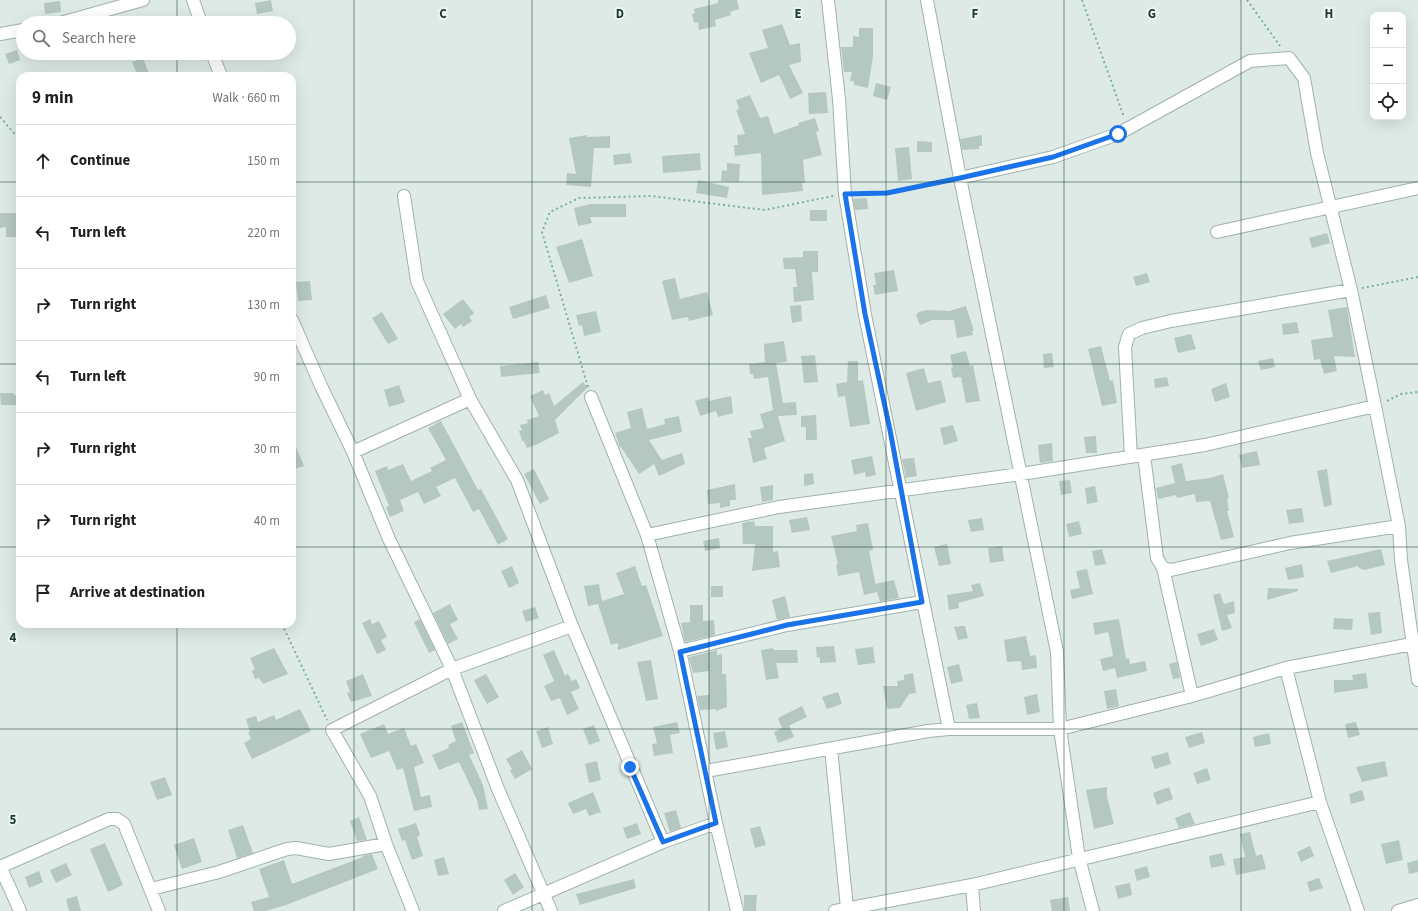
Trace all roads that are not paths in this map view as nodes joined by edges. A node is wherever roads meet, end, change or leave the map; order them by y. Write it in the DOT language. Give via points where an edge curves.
graph roads {
  1 [pos="143,0"];
  2 [pos="193,0"];
  3 [pos="828,0"];
  4 [pos="927,0"];
  5 [pos="85,16"];
  6 [pos="199,16"];
  7 [pos="16,31"];
  8 [pos="0,34"];
  9 [pos="215,60"];
  10 [pos="219,72"];
  11 [pos="960,178"];
  12 [pos="1418,188"];
  13 [pos="404,196"];
  14 [pos="1332,207"];
  15 [pos="1217,232"];
  16 [pos="1351,290"];
  17 [pos="296,329"];
  18 [pos="591,397"];
  19 [pos="470,399"];
  20 [pos="1375,406"];
  21 [pos="353,452"];
  22 [pos="1144,455"];
  23 [pos="1131,457"];
  24 [pos="1021,474"];
  25 [pos="900,490"];
  26 [pos="1399,526"];
  27 [pos="647,536"];
  28 [pos="1163,568"];
  29 [pos="922,602"];
  30 [pos="572,626"];
  31 [pos="1414,628"];
  32 [pos="1412,644"];
  33 [pos="680,652"];
  34 [pos="1286,668"];
  35 [pos="452,669"];
  36 [pos="1418,680"];
  37 [pos="1192,696"];
  38 [pos="949,729"];
  39 [pos="1060,729"];
  40 [pos="830,749"];
  41 [pos="706,771"];
  42 [pos="1320,802"];
  43 [pos="716,823"];
  44 [pos="663,842"];
  45 [pos="386,844"];
  46 [pos="1079,858"];
  47 [pos="0,866"];
  48 [pos="972,885"];
  49 [pos="151,889"];
  50 [pos="544,895"];
  51 [pos="1418,905"];
  52 [pos="847,908"];
  53 [pos="20,911"];
  54 [pos="159,911"];
  55 [pos="413,911"];
  56 [pos="504,911"];
  57 [pos="551,911"];
  58 [pos="737,911"];
  59 [pos="835,911"];
  60 [pos="974,911"];
  61 [pos="1093,911"];
  62 [pos="1358,911"];
  63 [pos="1398,911"];
  1 -- 5 [label="street"];
  2 -- 6 [label="street"];
  3 -- 25 [label="street" via="839,98 845,194 865,314"];
  4 -- 11 [label="street"];
  7 -- 8 [label="street"];
  9 -- 10 [label="street"];
  11 -- 14 [label="street" via="1053,157 1118,134 1250,61 1289,58 1304,78 1317,153"];
  11 -- 24 [label="street"];
  12 -- 14 [label="street"];
  13 -- 19 [label="street" via="417,281"];
  14 -- 15 [label="street"];
  14 -- 16 [label="street"];
  16 -- 20 [label="street"];
  16 -- 23 [label="street" via="1171,321 1129,334 1125,347"];
  17 -- 21 [label="street"];
  18 -- 27 [label="street"];
  19 -- 21 [label="street"];
  19 -- 30 [label="street" via="517,480"];
  20 -- 22 [label="street" via="1205,445"];
  20 -- 26 [label="street"];
  21 -- 35 [label="street" via="389,539"];
  22 -- 23 [label="street"];
  22 -- 28 [label="street" via="1157,558"];
  23 -- 24 [label="street"];
  24 -- 25 [label="street"];
  24 -- 39 [label="street" via="1057,652"];
  25 -- 27 [label="street" via="779,507"];
  25 -- 29 [label="street"];
  26 -- 28 [label="street" via="1290,543 1171,570"];
  26 -- 31 [label="street" via="1401,560"];
  27 -- 33 [label="street"];
  28 -- 37 [label="street"];
  29 -- 33 [label="street" via="787,625"];
  29 -- 38 [label="street"];
  30 -- 35 [label="street"];
  30 -- 44 [label="street"];
  31 -- 32 [label="street"];
  32 -- 34 [label="street"];
  32 -- 36 [label="street"];
  33 -- 41 [label="street"];
  34 -- 37 [label="street"];
  34 -- 42 [label="street"];
  35 -- 45 [label="street" via="332,730 370,796"];
  35 -- 50 [label="street" via="498,789"];
  37 -- 39 [label="street"];
  38 -- 39 [label="street"];
  38 -- 40 [label="street"];
  39 -- 46 [label="street"];
  40 -- 41 [label="street"];
  40 -- 52 [label="street"];
  41 -- 43 [label="street"];
  42 -- 46 [label="street"];
  42 -- 62 [label="street"];
  43 -- 44 [label="street"];
  43 -- 58 [label="street"];
  44 -- 50 [label="street"];
  45 -- 49 [label="street" via="329,854 296,848 287,849 219,872"];
  45 -- 55 [label="street"];
  46 -- 48 [label="street"];
  46 -- 61 [label="street"];
  47 -- 49 [label="street" via="109,819 117,819 124,824"];
  47 -- 53 [label="street"];
  48 -- 52 [label="street"];
  48 -- 60 [label="street"];
  49 -- 54 [label="street"];
  50 -- 56 [label="street"];
  50 -- 57 [label="street"];
  51 -- 63 [label="street"];
  52 -- 59 [label="street"];
}
